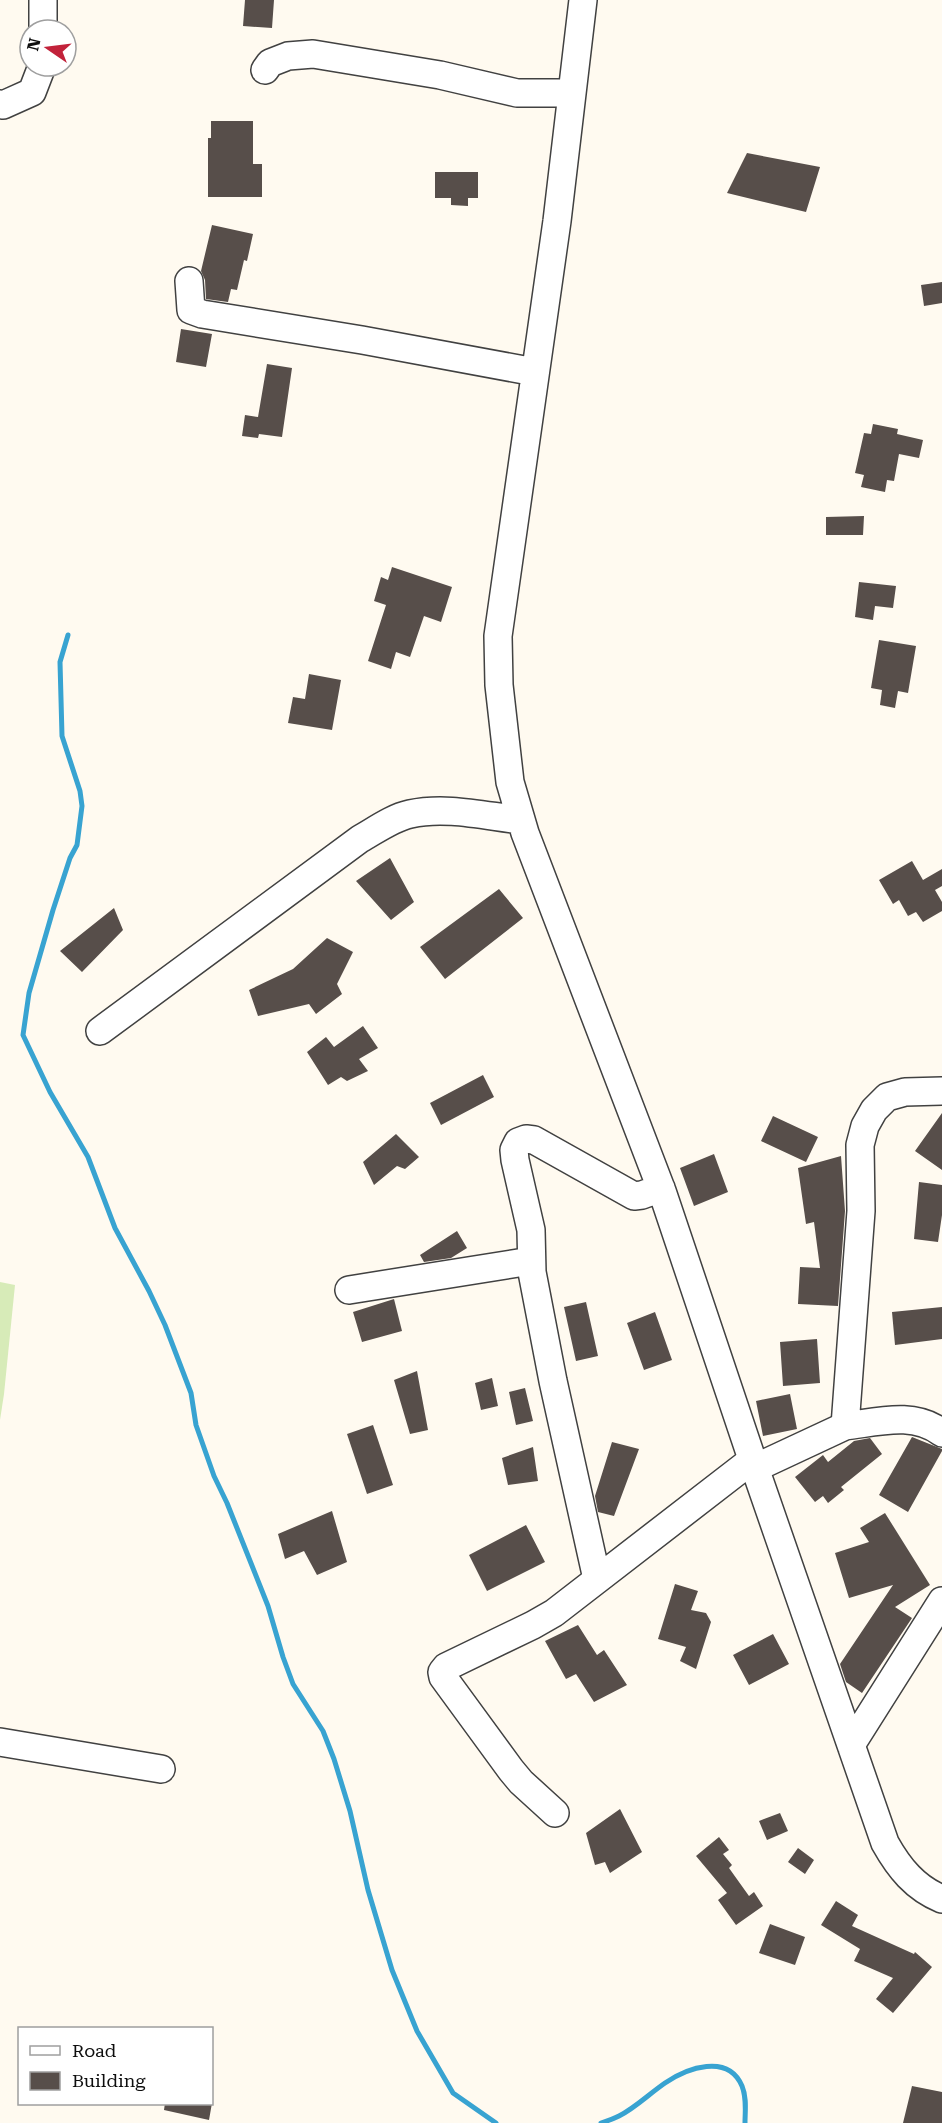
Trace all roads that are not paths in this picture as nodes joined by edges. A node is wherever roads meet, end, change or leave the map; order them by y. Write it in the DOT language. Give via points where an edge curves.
graph roads {
  1 [pos="43,0"];
  2 [pos="583,0"];
  3 [pos="43,18"];
  4 [pos="265,70"];
  5 [pos="38,78"];
  6 [pos="571,93"];
  7 [pos="0,104"];
  8 [pos="189,281"];
  9 [pos="535,372"];
  10 [pos="521,820"];
  11 [pos="100,1031"];
  12 [pos="942,1092"];
  13 [pos="661,1188"];
  14 [pos="531,1262"];
  15 [pos="349,1290"];
  16 [pos="845,1426"];
  17 [pos="942,1433"];
  18 [pos="753,1464"];
  19 [pos="597,1579"];
  20 [pos="942,1601"];
  21 [pos="0,1742"];
  22 [pos="851,1745"];
  23 [pos="161,1769"];
  24 [pos="555,1813"];
  25 [pos="942,1899"];
  1 -- 3 [label="street"];
  2 -- 6 [label="street"];
  4 -- 6 [label="street" via="270,63 288,56 313,54 440,75 517,93"];
  5 -- 7 [label="street" via="32,93"];
  6 -- 9 [label="street"];
  8 -- 9 [label="street" via="191,310 202,314"];
  9 -- 10 [label="street" via="498,636 503,735"];
  10 -- 11 [label="street" via="435,811 409,814 384,825 360,838"];
  10 -- 13 [label="street"];
  12 -- 16 [label="street" via="905,1092 887,1097 865,1126 860,1145 861,1211"];
  13 -- 14 [label="street" via="634,1196 534,1140 518,1142 515,1160 531,1230"];
  13 -- 18 [label="street"];
  14 -- 15 [label="street"];
  14 -- 19 [label="street"];
  16 -- 17 [label="street" via="908,1419 922,1421"];
  16 -- 18 [label="street"];
  18 -- 19 [label="street"];
  18 -- 22 [label="street"];
  19 -- 24 [label="street" via="554,1613 442,1672 521,1782"];
  20 -- 22 [label="street"];
  21 -- 23 [label="street"];
  22 -- 25 [label="street" via="885,1843 897,1864 917,1884"];
}
